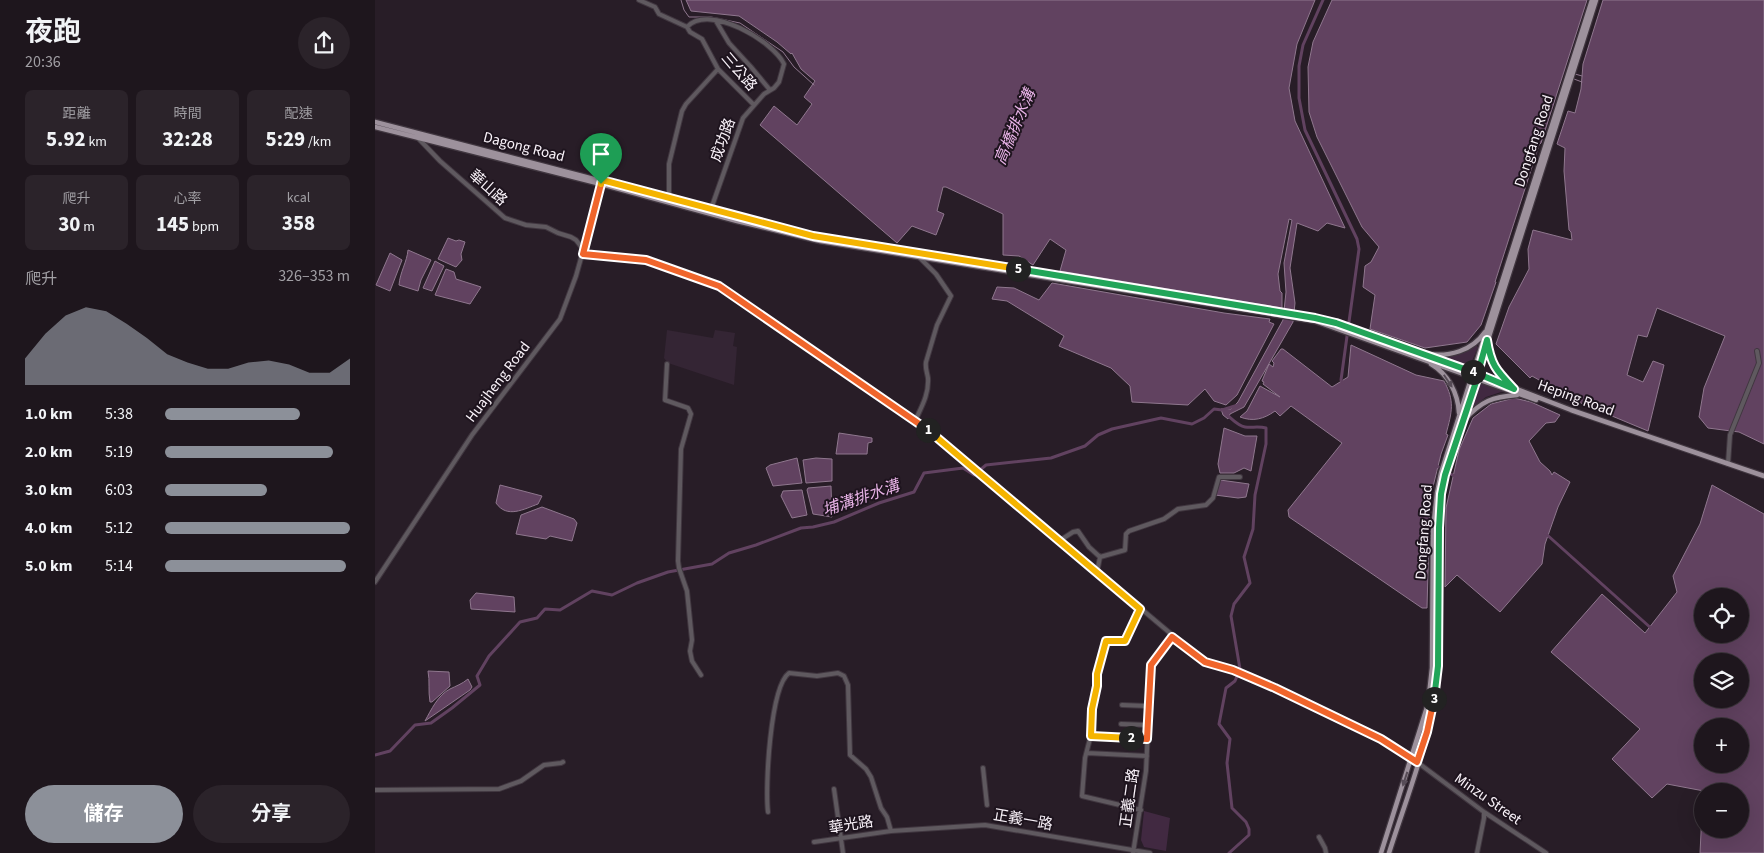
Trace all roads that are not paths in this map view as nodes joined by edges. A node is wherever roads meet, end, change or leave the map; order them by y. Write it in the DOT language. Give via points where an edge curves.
graph roads {
  1 [pos="639,0"];
  2 [pos="1594,0"];
  3 [pos="716,21"];
  4 [pos="687,27"];
  5 [pos="718,69"];
  6 [pos="1570,76"];
  7 [pos="770,90"];
  8 [pos="754,105"];
  9 [pos="375,122"];
  10 [pos="375,126"];
  11 [pos="418,135"];
  12 [pos="602,182"];
  13 [pos="670,200"];
  14 [pos="711,209"];
  15 [pos="583,252"];
  16 [pos="907,253"];
  17 [pos="918,256"];
  18 [pos="1049,276"];
  19 [pos="1295,316"];
  20 [pos="1488,326"];
  21 [pos="1487,340"];
  22 [pos="1757,351"];
  23 [pos="1417,355"];
  24 [pos="667,364"];
  25 [pos="1475,375"];
  26 [pos="1514,389"];
  27 [pos="1518,394"];
  28 [pos="915,420"];
  29 [pos="1461,420"];
  30 [pos="1728,464"];
  31 [pos="1240,477"];
  32 [pos="1764,478"];
  33 [pos="1059,541"];
  34 [pos="1100,557"];
  35 [pos="1095,571"];
  36 [pos="375,582"];
  37 [pos="1140,609"];
  38 [pos="1172,637"];
  39 [pos="701,675"];
  40 [pos="1123,705"];
  41 [pos="1148,706"];
  42 [pos="1121,724"];
  43 [pos="1148,725"];
  44 [pos="1091,736"];
  45 [pos="1147,739"];
  46 [pos="1087,753"];
  47 [pos="1147,756"];
  48 [pos="1411,758"];
  49 [pos="563,762"];
  50 [pos="1417,762"];
  51 [pos="983,768"];
  52 [pos="834,789"];
  53 [pos="375,790"];
  54 [pos="987,805"];
  55 [pos="1141,810"];
  56 [pos="768,812"];
  57 [pos="1484,812"];
  58 [pos="891,831"];
  59 [pos="1319,837"];
  60 [pos="841,838"];
  61 [pos="815,842"];
  62 [pos="1133,852"];
  63 [pos="843,853"];
  64 [pos="1150,853"];
  65 [pos="1325,853"];
  66 [pos="1381,853"];
  67 [pos="1389,853"];
  68 [pos="1477,853"];
  69 [pos="1546,853"];
  1 -- 4 [label="street, 三公路"];
  2 -- 6 [label="main road"];
  3 -- 4 [label="street" via="699,20"];
  3 -- 7 [label="street" via="729,44"];
  3 -- 7 [label="street, 成功路" via="728,22 750,33 777,52 784,64 781,80"];
  4 -- 5 [label="street, 三公路" via="702,39"];
  5 -- 8 [label="street, 三公路"];
  5 -- 13 [label="street" via="682,112 669,164"];
  6 -- 20 [label="main road, Dongfang Road"];
  6 -- 21 [label="main road, Dongfang Road"];
  7 -- 8 [label="street, 成功路"];
  8 -- 14 [label="street, 成功路" via="742,120"];
  9 -- 11 [label="main road, Dagong Road"];
  10 -- 11 [label="main road, Dagong Road"];
  11 -- 12 [label="main road, Dagong Road"];
  11 -- 15 [label="street, 華山路" via="440,161 505,218 571,236"];
  12 -- 13 [label="main road, Dagong Road"];
  12 -- 15 [label="street, Huajheng Road"];
  13 -- 14 [label="main road, Dagong Road"];
  13 -- 16 [label="main road, Dagong Road" via="793,235"];
  14 -- 16 [label="main road, Dagong Road" via="813,236"];
  15 -- 28 [label="street" via="646,260 719,286"];
  15 -- 36 [label="street, Huajheng Road" via="560,319 477,428"];
  16 -- 17 [label="main road, Dagong Road"];
  16 -- 18 [label="main road, Dagong Road"];
  17 -- 18 [label="main road, Dagong Road"];
  17 -- 28 [label="street" via="951,296 937,325 926,362 927,398"];
  18 -- 19 [label="main road, Dagong Road"];
  19 -- 23 [label="main road, Heping Road" via="1348,330"];
  20 -- 23 [label="main road" via="1475,343 1456,353"];
  20 -- 25 [label="main road, Dongfang Road"];
  21 -- 25 [label="main road, Dongfang Road"];
  21 -- 26 [label="main road" via="1494,367"];
  22 -- 30 [label="street" via="1759,363 1730,435"];
  23 -- 25 [label="main road, Heping Road"];
  23 -- 29 [label="main road, one-way" via="1444,374 1457,399"];
  24 -- 39 [label="street" via="665,400 688,408 691,414 681,449 678,561 687,591 692,661"];
  25 -- 26 [label="main road, Heping Road"];
  25 -- 27 [label="main road, Heping Road"];
  25 -- 29 [label="main road, Dongfang Road"];
  26 -- 30 [label="main road, Heping Road"];
  27 -- 29 [label="main road" via="1488,400"];
  27 -- 32 [label="main road, Heping Road"];
  28 -- 33 [label="street"];
  29 -- 48 [label="main road, Dongfang Road" via="1437,493 1433,530 1430,688 1426,715"];
  29 -- 50 [label="main road, Dongfang Road" via="1441,494 1438,666 1433,705"];
  30 -- 32 [label="main road, Heping Road"];
  31 -- 34 [label="street" via="1219,477 1213,498 1206,505 1178,509 1164,519 1129,530 1125,550"];
  33 -- 34 [label="street" via="1078,531"];
  33 -- 35 [label="street"];
  34 -- 35 [label="street"];
  35 -- 37 [label="street"];
  37 -- 38 [label="street"];
  37 -- 44 [label="street" via="1125,641 1106,641 1097,674"];
  38 -- 41 [label="street, 正義二路" via="1151,665"];
  38 -- 48 [label="street" via="1205,662 1247,676 1381,739"];
  40 -- 41 [label="street"];
  41 -- 43 [label="street, 正義二路"];
  42 -- 43 [label="street"];
  43 -- 45 [label="street, 正義二路"];
  44 -- 45 [label="street"];
  44 -- 46 [label="street"];
  45 -- 47 [label="street, 正義二路"];
  46 -- 47 [label="street"];
  46 -- 55 [label="street" via="1083,796"];
  47 -- 55 [label="street, 正義二路"];
  48 -- 50 [label="street, Minzu Street"];
  48 -- 66 [label="main road, Dongfang Road, one-way"];
  49 -- 53 [label="street" via="544,765 521,781 499,789"];
  50 -- 57 [label="street, Minzu Street"];
  50 -- 67 [label="main road, Dongfang Road"];
  51 -- 54 [label="street"];
  52 -- 60 [label="street"];
  55 -- 62 [label="street, 正義二路"];
  56 -- 58 [label="street" via="769,746 776,704 785,676 789,673 838,674 846,678 848,685 850,755 871,778"];
  57 -- 68 [label="street"];
  57 -- 69 [label="street, Minzu Street"];
  58 -- 60 [label="street, 華光路"];
  58 -- 62 [label="street, 正義一路" via="985,825"];
  59 -- 65 [label="street"];
  60 -- 61 [label="street, 華光路"];
  60 -- 63 [label="street"];
  62 -- 64 [label="street, 正義一路"];
}
